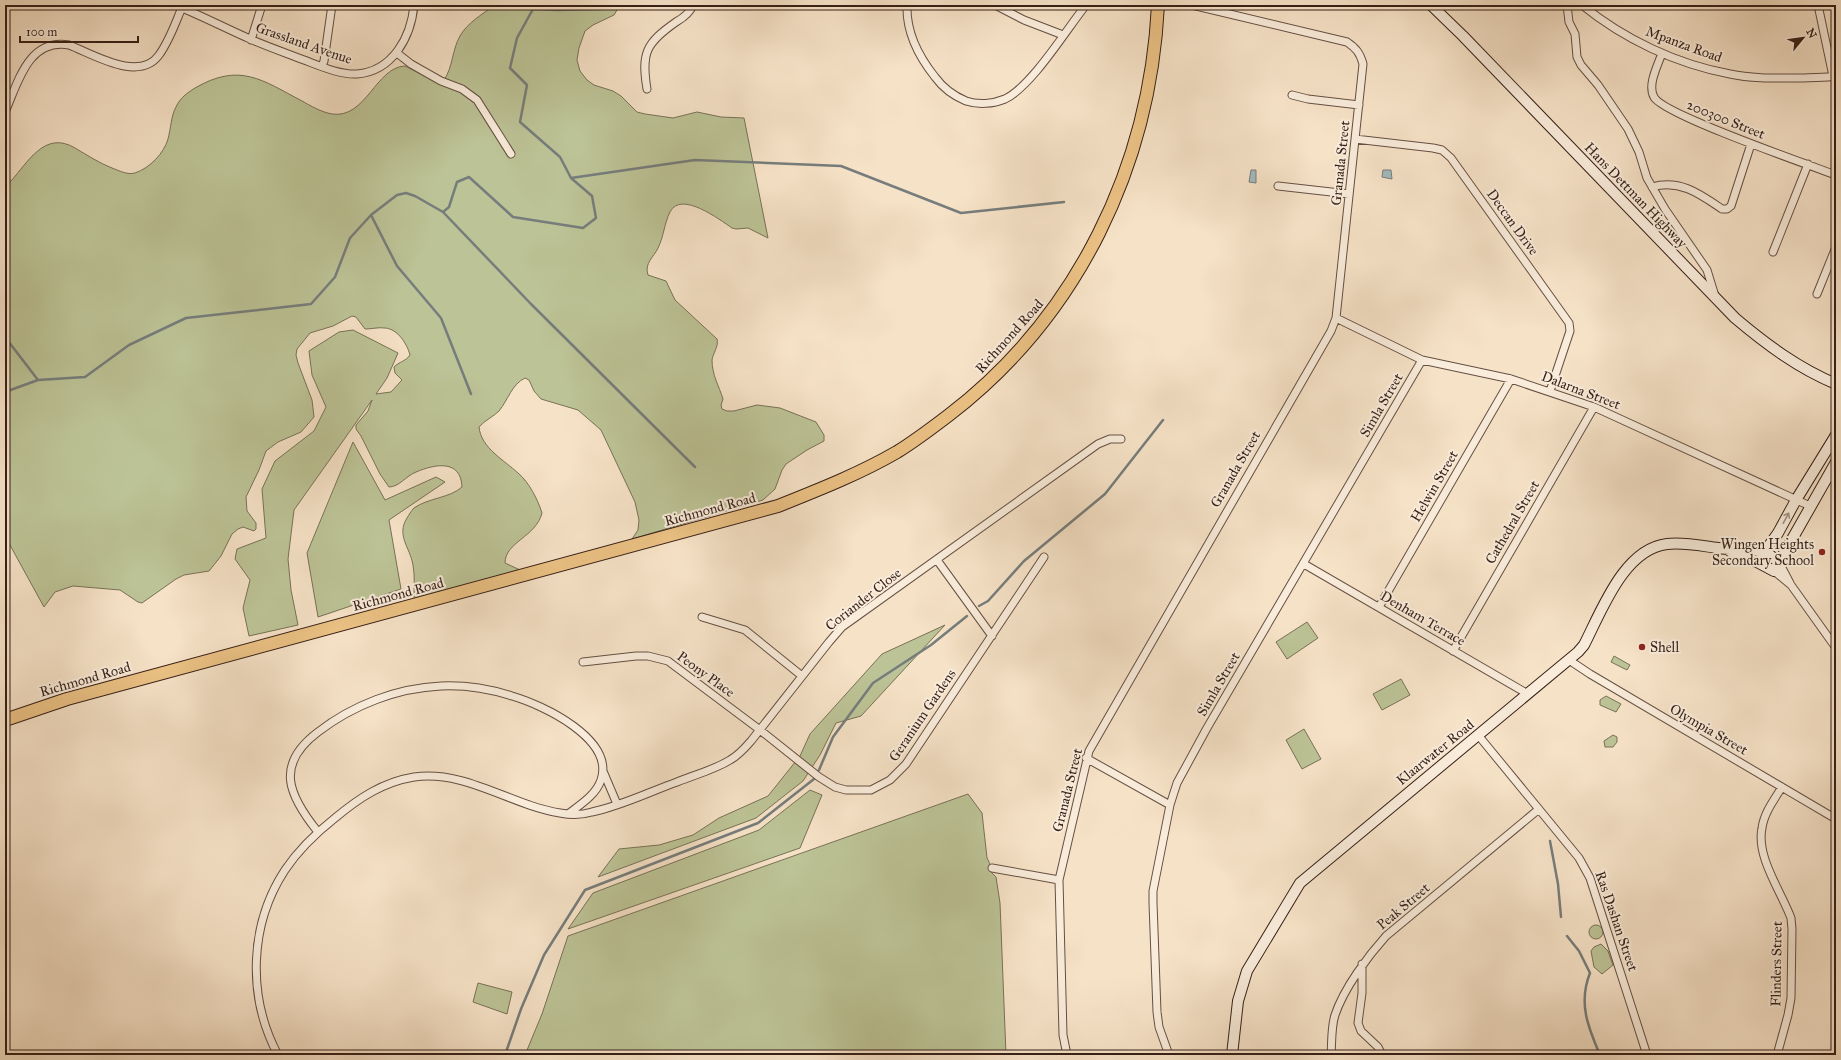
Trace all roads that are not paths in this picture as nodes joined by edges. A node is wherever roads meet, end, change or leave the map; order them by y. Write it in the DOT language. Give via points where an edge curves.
graph roads {
  1 [pos="175,5"];
  2 [pos="262,5"];
  3 [pos="332,5"];
  4 [pos="414,5"];
  5 [pos="693,5"];
  6 [pos="907,5"];
  7 [pos="995,5"];
  8 [pos="1086,5"];
  9 [pos="1158,5"];
  10 [pos="1192,5"];
  11 [pos="1431,5"];
  12 [pos="1567,5"];
  13 [pos="1818,5"];
  14 [pos="183,6"];
  15 [pos="1583,6"];
  16 [pos="1063,35"];
  17 [pos="251,40"];
  18 [pos="397,53"];
  19 [pos="1662,53"];
  20 [pos="322,66"];
  21 [pos="1834,76"];
  22 [pos="647,89"];
  23 [pos="1292,95"];
  24 [pos="1359,105"];
  25 [pos="5,112"];
  26 [pos="1355,139"];
  27 [pos="1751,144"];
  28 [pos="511,154"];
  29 [pos="1808,164"];
  30 [pos="1836,175"];
  31 [pos="1278,186"];
  32 [pos="1652,188"];
  33 [pos="1349,194"];
  34 [pos="1836,247"];
  35 [pos="1773,252"];
  36 [pos="1818,294"];
  37 [pos="1716,298"];
  38 [pos="1336,318"];
  39 [pos="1422,360"];
  40 [pos="1511,379"];
  41 [pos="1836,384"];
  42 [pos="1550,391"];
  43 [pos="1594,407"];
  44 [pos="1836,435"];
  45 [pos="1121,438"];
  46 [pos="1836,462"];
  47 [pos="1796,500"];
  48 [pos="1810,506"];
  49 [pos="1723,549"];
  50 [pos="1765,552"];
  51 [pos="1044,557"];
  52 [pos="937,560"];
  53 [pos="1758,562"];
  54 [pos="1779,562"];
  55 [pos="1304,564"];
  56 [pos="1774,571"];
  57 [pos="1791,585"];
  58 [pos="1379,607"];
  59 [pos="702,617"];
  60 [pos="992,636"];
  61 [pos="1836,648"];
  62 [pos="1453,651"];
  63 [pos="1569,660"];
  64 [pos="583,662"];
  65 [pos="802,676"];
  66 [pos="1528,694"];
  67 [pos="5,720"];
  68 [pos="760,730"];
  69 [pos="1478,735"];
  70 [pos="1086,758"];
  71 [pos="603,771"];
  72 [pos="1782,787"];
  73 [pos="618,804"];
  74 [pos="1170,805"];
  75 [pos="1539,809"];
  76 [pos="568,814"];
  77 [pos="1836,819"];
  78 [pos="318,832"];
  79 [pos="992,868"];
  80 [pos="1059,880"];
  81 [pos="1362,964"];
  82 [pos="278,1055"];
  83 [pos="1068,1055"];
  84 [pos="1169,1055"];
  85 [pos="1232,1055"];
  86 [pos="1331,1055"];
  87 [pos="1382,1055"];
  88 [pos="1647,1055"];
  89 [pos="1776,1055"];
  1 -- 14 [label="street, Grassland Avenue"];
  2 -- 17 [label="street"];
  3 -- 20 [label="street"];
  4 -- 18 [label="street, Grassland Avenue" via="409,30"];
  5 -- 22 [label="street" via="686,16 657,35 648,47 644,72"];
  6 -- 16 [label="street" via="908,26 927,67 954,95 972,103 990,103 1005,99 1015,92 1048,56"];
  7 -- 16 [label="street" via="1024,20"];
  8 -- 16 [label="street"];
  9 -- 67 [label="highway, Richmond Road" via="1150,79 1141,123 1119,189 1095,243 1055,307 1013,358 977,393 898,452 847,479 778,506 82,695"];
  10 -- 24 [label="street, Granada Street" via="1347,42 1356,48 1363,64"];
  11 -- 37 [label="street, Hans Dettman Highway"];
  12 -- 32 [label="street" via="1569,22 1575,34 1577,57 1628,128"];
  13 -- 21 [label="street"];
  14 -- 17 [label="street, Grassland Avenue"];
  14 -- 25 [label="street" via="160,54 144,66 120,66 69,45 43,47 30,59"];
  15 -- 19 [label="street, Mpanza Road" via="1622,33"];
  17 -- 20 [label="street, Grassland Avenue"];
  18 -- 20 [label="street, Grassland Avenue" via="391,60 366,73 349,74"];
  18 -- 28 [label="street" via="411,64 477,100"];
  19 -- 21 [label="street, Mpanza Road" via="1730,74 1782,78"];
  19 -- 27 [label="street, 200300 Street" via="1652,86 1652,94 1656,101 1662,106"];
  23 -- 24 [label="street"];
  24 -- 26 [label="street, Granada Street"];
  26 -- 33 [label="street, Granada Street"];
  26 -- 42 [label="street, Deccan Drive" via="1433,148 1442,150 1451,158 1569,322 1570,331"];
  27 -- 29 [label="street, 200300 Street"];
  27 -- 32 [label="street" via="1731,206 1727,209 1722,209 1682,186 1669,184"];
  29 -- 30 [label="street, 200300 Street"];
  29 -- 35 [label="street"];
  31 -- 33 [label="street"];
  32 -- 37 [label="street" via="1707,270"];
  33 -- 38 [label="street, Granada Street"];
  34 -- 36 [label="street"];
  37 -- 41 [label="street, Hans Dettman Highway" via="1741,323 1783,357"];
  38 -- 39 [label="street, Dalarna Street"];
  38 -- 70 [label="street, Granada Street" via="1327,338 1095,737"];
  39 -- 40 [label="street, Dalarna Street"];
  39 -- 55 [label="street, Simla Street"];
  40 -- 42 [label="street, Dalarna Street"];
  40 -- 58 [label="street, Helwin Street"];
  42 -- 43 [label="street, Dalarna Street"];
  43 -- 47 [label="street, Dalarna Street"];
  43 -- 62 [label="street, Cathedral Street"];
  44 -- 47 [label="street"];
  45 -- 52 [label="street, Coriander Close" via="1098,444"];
  46 -- 48 [label="street"];
  47 -- 48 [label="street, Dalarna Street"];
  50 -- 47 [label="street, one-way"];
  48 -- 54 [label="street"];
  49 -- 50 [label="street, Klaarwater Road"];
  49 -- 53 [label="street, Klaarwater Road"];
  49 -- 63 [label="street, Klaarwater Road" via="1681,543 1666,544 1642,553 1621,575 1584,645"];
  50 -- 53 [label="street"];
  50 -- 54 [label="street, Klaarwater Road"];
  51 -- 60 [label="street, Geranium Gardens"];
  52 -- 60 [label="street"];
  52 -- 65 [label="street, Coriander Close" via="838,631"];
  53 -- 56 [label="street, Klaarwater Road"];
  54 -- 56 [label="street"];
  54 -- 57 [label="street"];
  55 -- 58 [label="street, Denham Terrace"];
  55 -- 74 [label="street, Simla Street" via="1207,728 1177,783"];
  56 -- 57 [label="street"];
  57 -- 61 [label="street"];
  58 -- 62 [label="street, Denham Terrace"];
  59 -- 65 [label="street" via="745,630"];
  60 -- 68 [label="street, Geranium Gardens" via="906,764 898,773 871,790 846,790 835,787 819,778"];
  62 -- 66 [label="street, Denham Terrace"];
  63 -- 66 [label="street, Klaarwater Road"];
  63 -- 72 [label="street, Olympia Street"];
  64 -- 68 [label="street, Peony Place" via="636,656 668,661"];
  65 -- 68 [label="street, Coriander Close"];
  66 -- 69 [label="street, Klaarwater Road"];
  68 -- 73 [label="street, Coriander Close" via="746,747 729,761"];
  69 -- 75 [label="street, Ras Dashan Street"];
  69 -- 85 [label="street, Klaarwater Road" via="1312,871 1297,887 1247,971 1238,1001"];
  70 -- 74 [label="street"];
  70 -- 80 [label="street, Granada Street"];
  71 -- 73 [label="street"];
  71 -- 76 [label="street" via="601,781 594,792"];
  71 -- 78 [label="street" via="599,756 589,739 560,718 528,702 477,688 420,688 360,706 329,724 303,745 293,764 293,793 301,810"];
  72 -- 77 [label="street, Olympia Street"];
  72 -- 89 [label="street, Flinders Street" via="1766,815 1760,840 1763,855 1791,918 1792,929 1790,1003"];
  73 -- 76 [label="street, Coriander Close" via="592,812"];
  74 -- 84 [label="street, Simla Street" via="1152,903 1157,1012 1160,1033"];
  75 -- 81 [label="street, Peak Street" via="1386,936"];
  75 -- 88 [label="street, Ras Dashan Street" via="1579,858 1590,878"];
  76 -- 78 [label="street, Coriander Close" via="542,808 459,780 421,777 397,781 363,796"];
  78 -- 82 [label="street, Coriander Close" via="295,857 278,881 258,941 258,995"];
  79 -- 80 [label="street"];
  80 -- 83 [label="street, Granada Street" via="1063,1035"];
  81 -- 86 [label="street, Peak Street" via="1336,1014"];
  81 -- 87 [label="street" via="1358,1023 1361,1031 1378,1047"];
}
